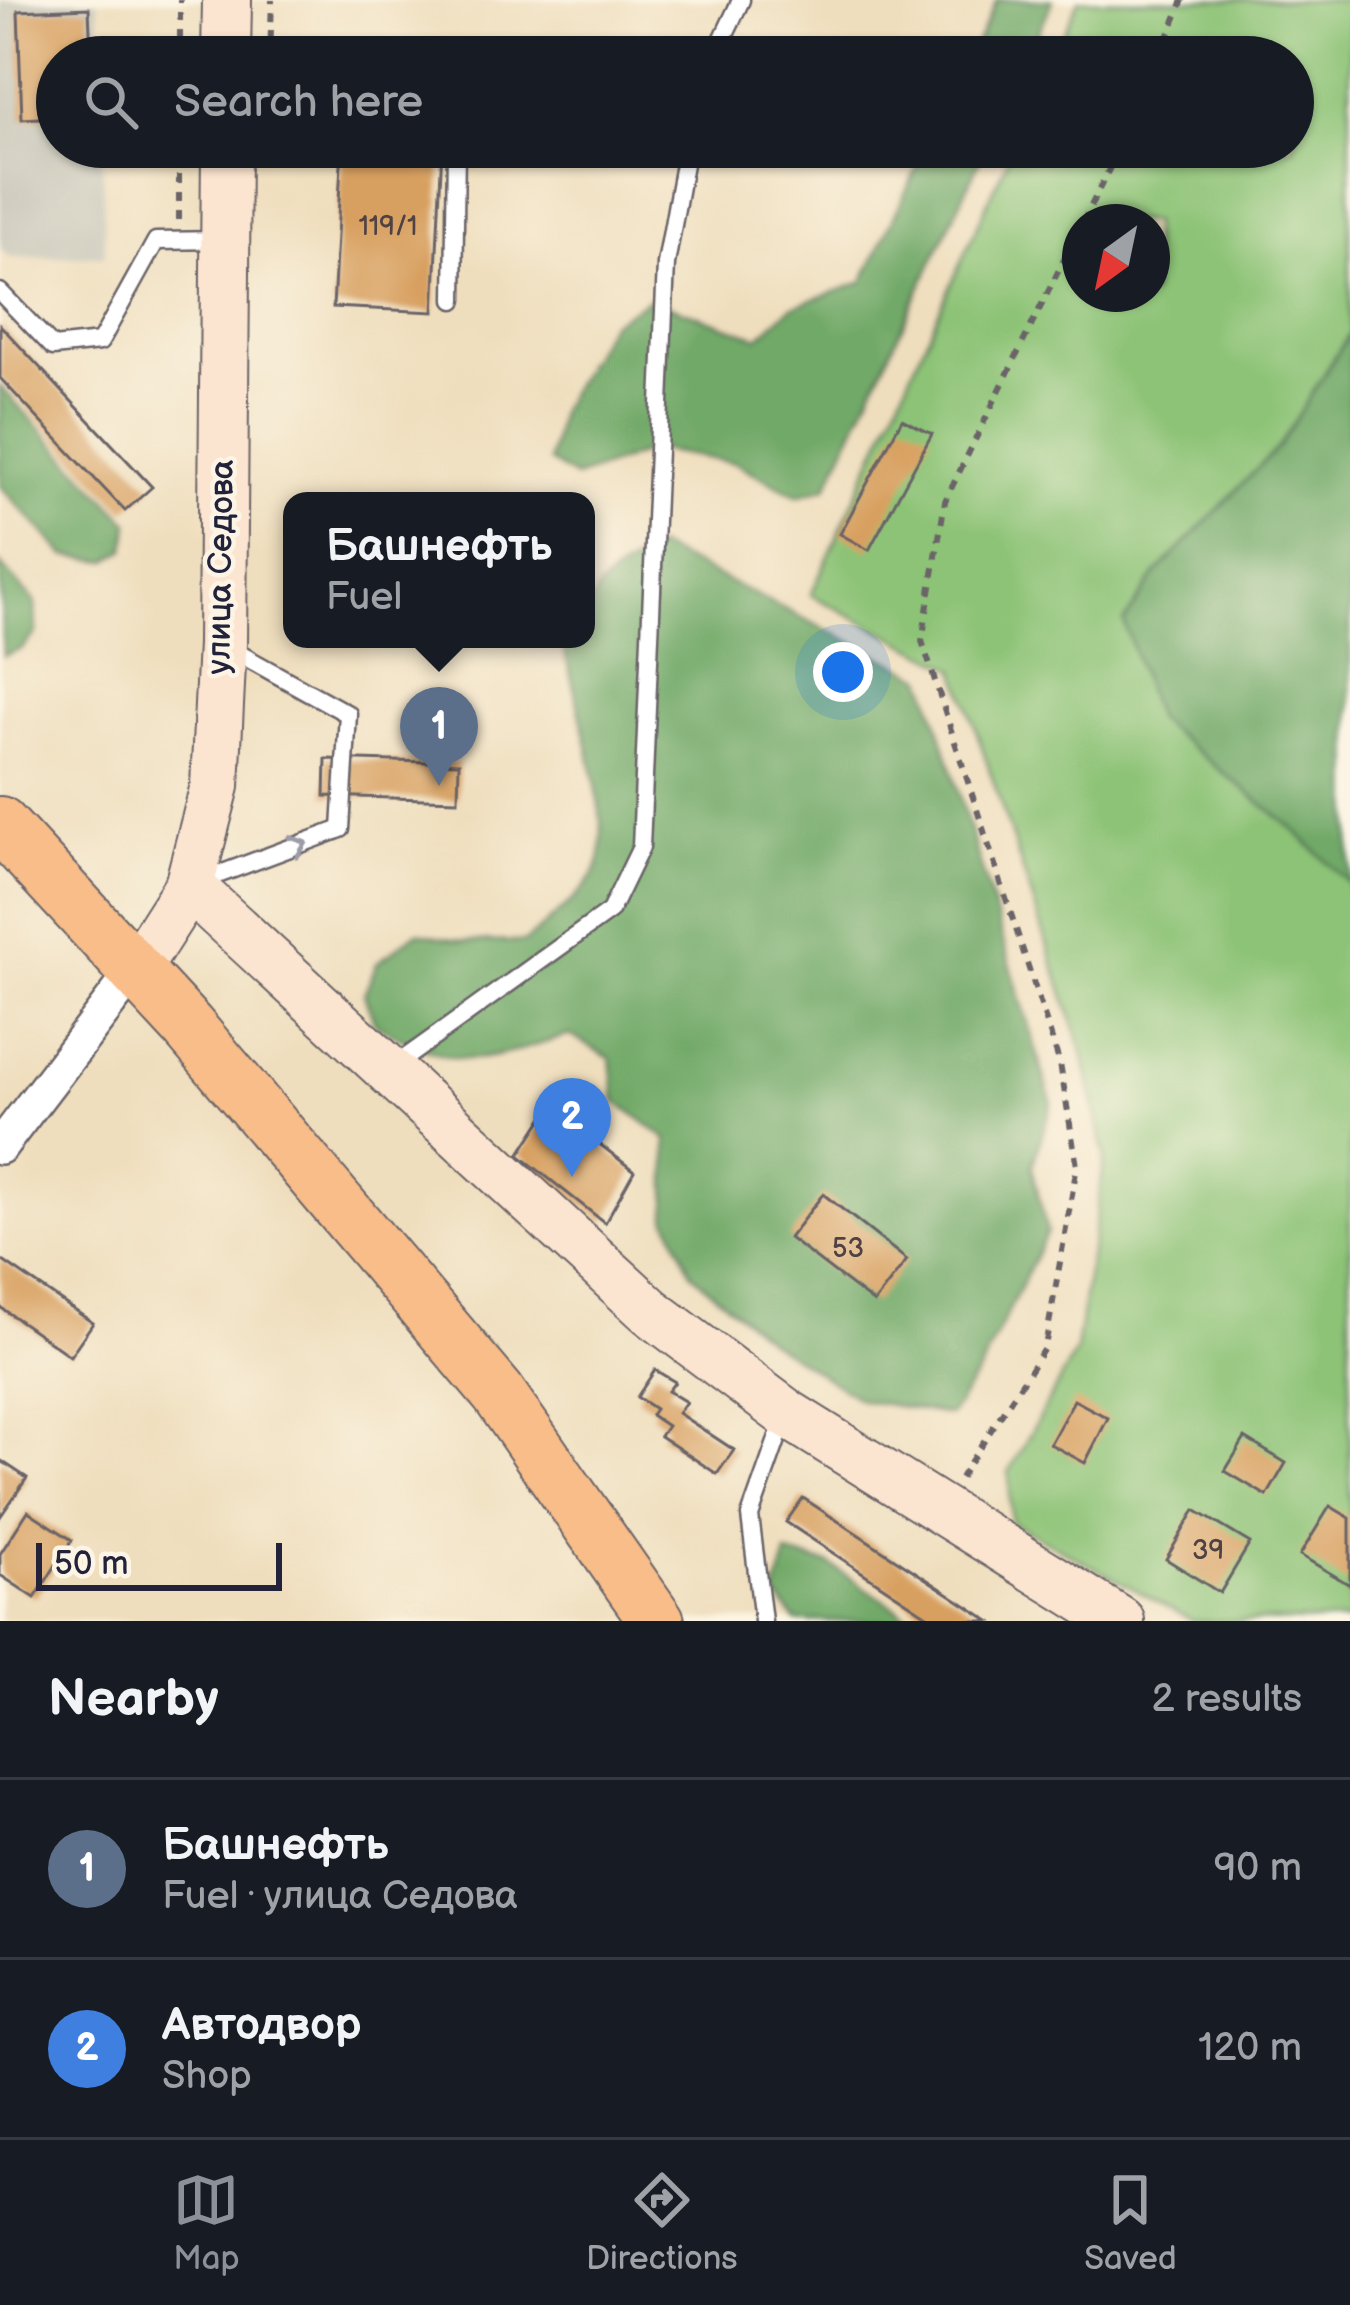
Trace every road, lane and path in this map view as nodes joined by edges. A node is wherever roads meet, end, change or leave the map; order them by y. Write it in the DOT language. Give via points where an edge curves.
graph roads {
  1 [pos="180,0"];
  2 [pos="227,0"];
  3 [pos="272,0"];
  4 [pos="741,0"];
  5 [pos="1184,0"];
  6 [pos="180,36"];
  7 [pos="226,36"];
  8 [pos="271,36"];
  9 [pos="724,36"];
  10 [pos="1169,36"];
  11 [pos="208,168"];
  12 [pos="208,168"];
  13 [pos="456,168"];
  14 [pos="683,168"];
  15 [pos="1110,168"];
  16 [pos="1092,204"];
  17 [pos="202,241"];
  18 [pos="1062,264"];
  19 [pos="0,292"];
  20 [pos="454,300"];
  21 [pos="222,644"];
  22 [pos="0,824"];
  23 [pos="189,886"];
  24 [pos="136,969"];
  25 [pos="388,1070"];
  26 [pos="0,1147"];
  27 [pos="786,1413"];
  28 [pos="939,1511"];
  29 [pos="657,1621"];
  30 [pos="763,1621"];
  31 [pos="1120,1621"];
  1 -- 6 [label="path"];
  2 -- 7 [label="street"];
  3 -- 8 [label="path"];
  4 -- 9 [label="lane"];
  5 -- 10 [label="path"];
  11 -- 17 [label="street, улица Седова"];
  12 -- 17 [label="path"];
  13 -- 20 [label="lane"];
  14 -- 25 [label="lane" via="666,264 641,847 610,911"];
  15 -- 16 [label="path"];
  17 -- 19 [label="lane" via="156,242 100,342 52,347"];
  17 -- 21 [label="street, улица Седова"];
  18 -- 28 [label="path" via="945,501 922,641 1060,1064 1077,1166 1045,1347"];
  21 -- 23 [label="street, улица Седова" via="215,786"];
  23 -- 21 [label="lane, one-way" via="340,829 348,714"];
  22 -- 24 [label="main road"];
  23 -- 24 [label="street, улица Седова"];
  23 -- 25 [label="street"];
  24 -- 26 [label="street"];
  24 -- 29 [label="main road" via="498,1393"];
  25 -- 27 [label="street" via="650,1311"];
  27 -- 28 [label="street"];
  27 -- 30 [label="lane" via="750,1516"];
  28 -- 31 [label="street"];
}
